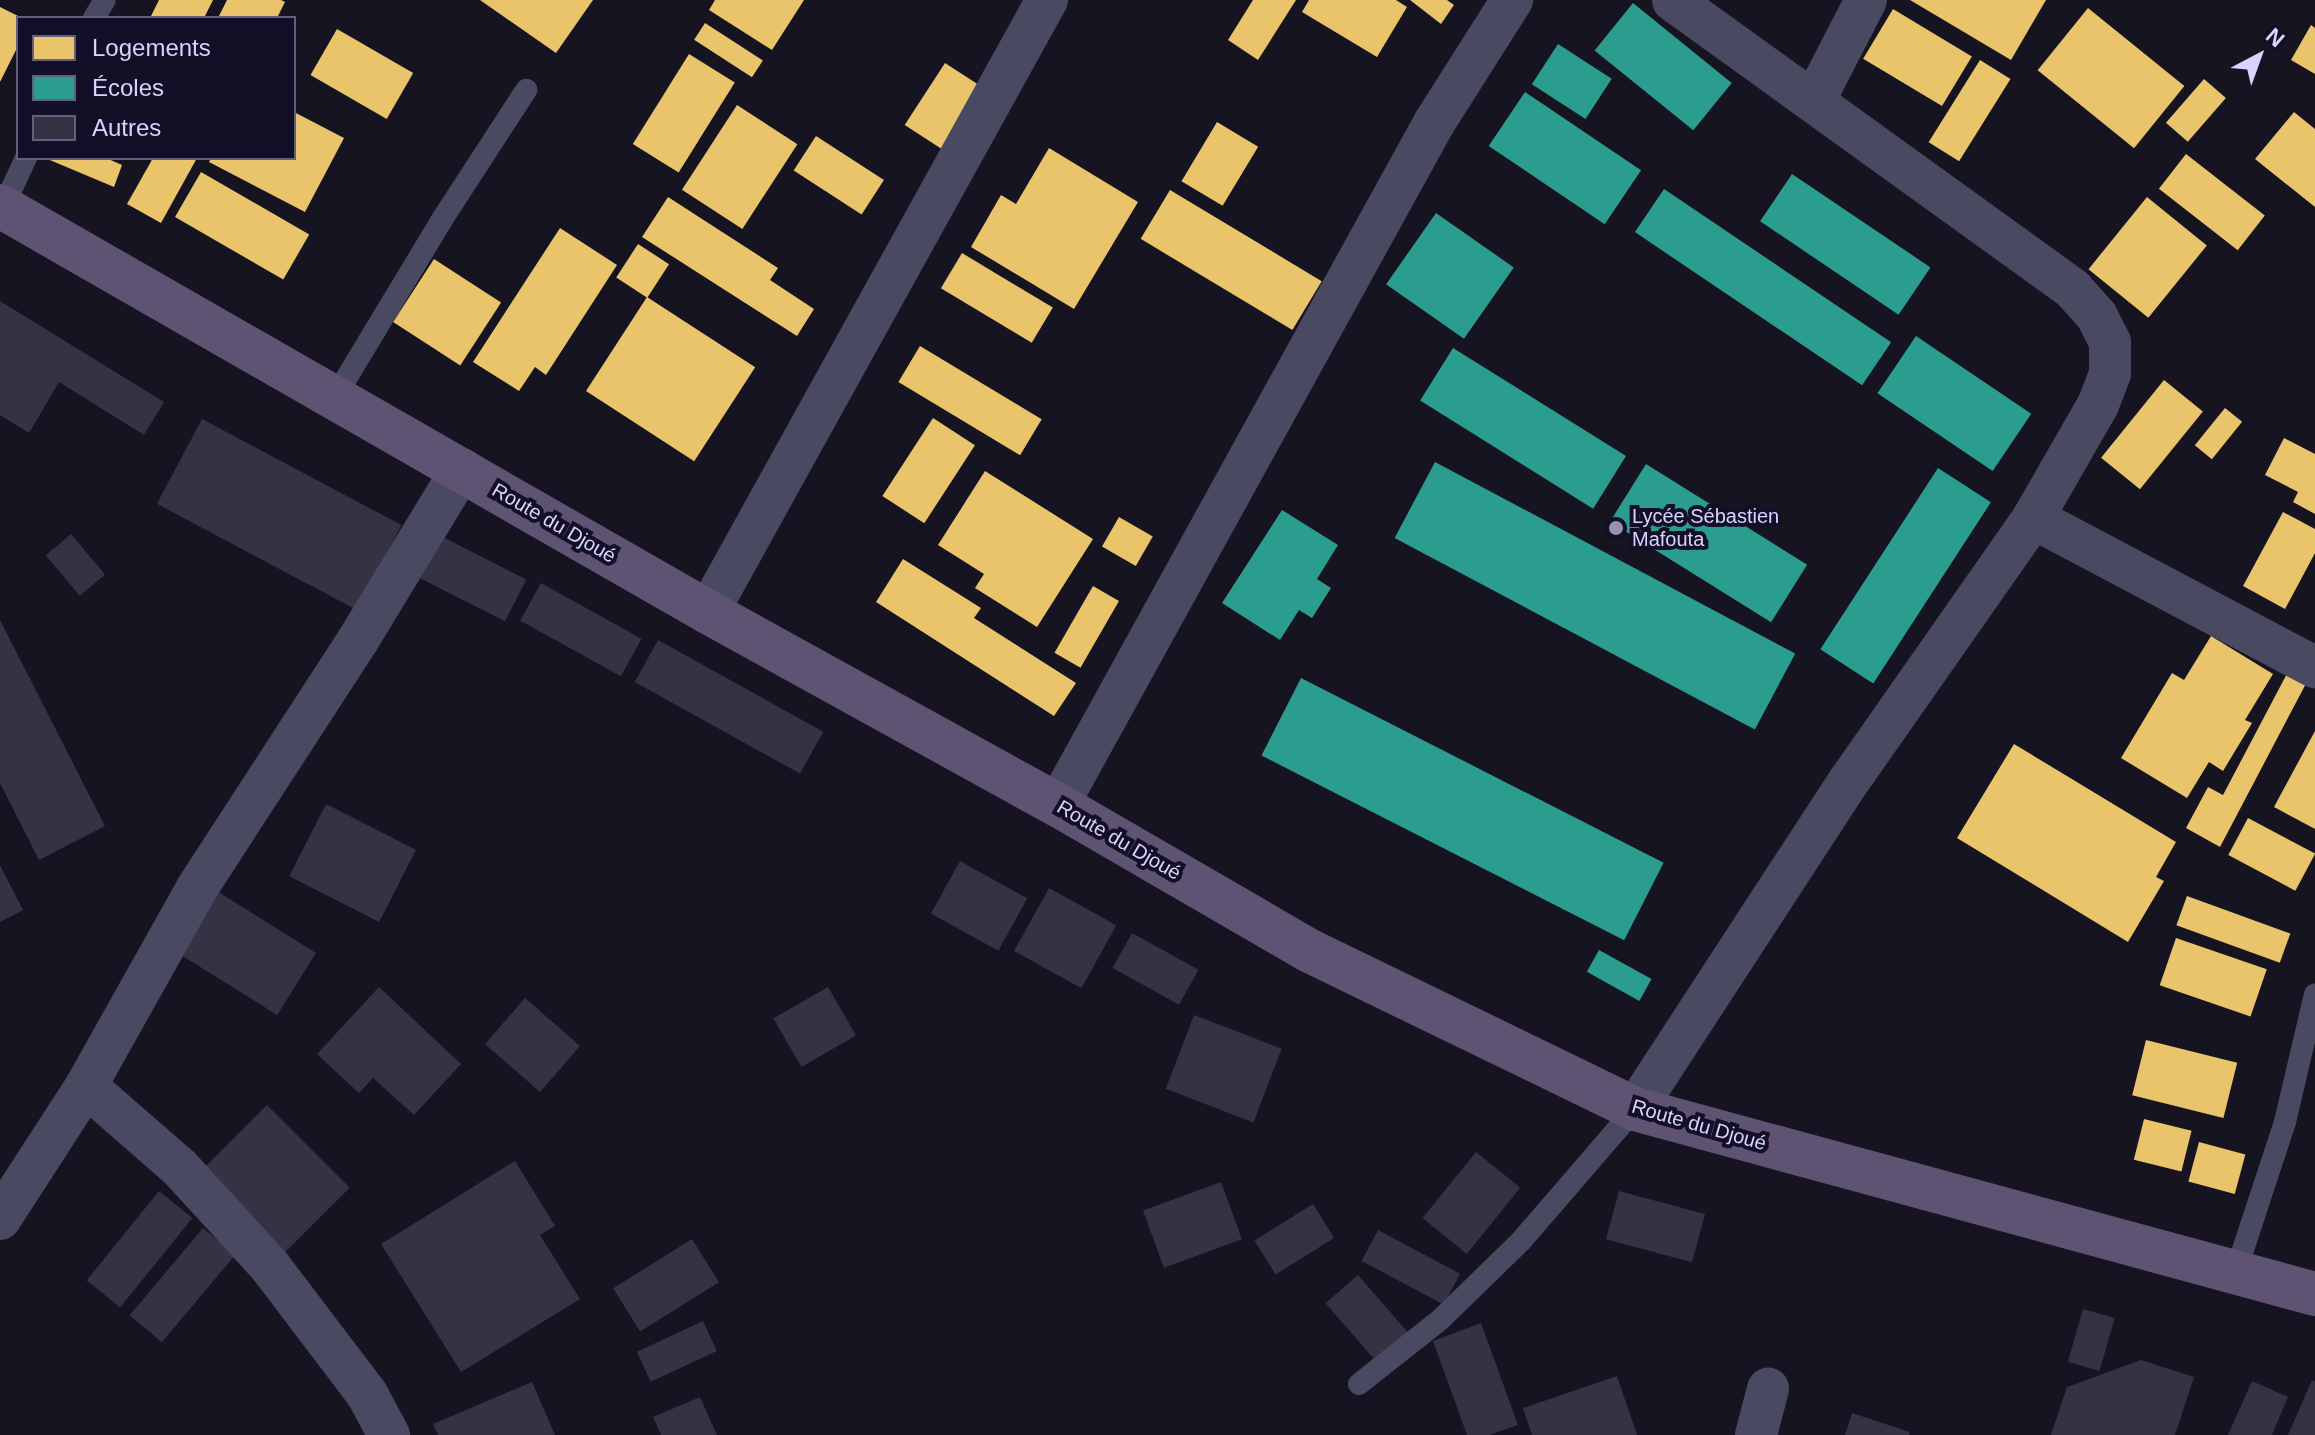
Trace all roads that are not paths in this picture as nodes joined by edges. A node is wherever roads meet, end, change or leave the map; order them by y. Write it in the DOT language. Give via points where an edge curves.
graph roads {
  1 [pos="1047,0"];
  2 [pos="1512,0"];
  3 [pos="1673,0"];
  4 [pos="1866,0"];
  5 [pos="526,90"];
  6 [pos="1815,99"];
  7 [pos="25,160"];
  8 [pos="1,208"];
  9 [pos="335,397"];
  10 [pos="462,469"];
  11 [pos="2033,518"];
  12 [pos="708,612"];
  13 [pos="2315,667"];
  14 [pos="1058,805"];
  15 [pos="2315,994"];
  16 [pos="86,1086"];
  17 [pos="1635,1109"];
  18 [pos="0,1219"];
  19 [pos="2236,1271"];
  20 [pos="2315,1294"];
  21 [pos="1359,1384"];
  22 [pos="1768,1389"];
  23 [pos="389,1435"];
  24 [pos="1756,1435"];
  1 -- 12 [label="street"];
  2 -- 14 [label="street" via="1426,137"];
  3 -- 6 [label="street"];
  4 -- 6 [label="street"];
  5 -- 9 [label="lane"];
  6 -- 11 [label="street" via="2073,289 2097,316 2110,342 2110,373 2098,405"];
  7 -- 8 [label="lane"];
  8 -- 9 [label="main road, Route du Djoué"];
  9 -- 10 [label="main road, Route du Djoué"];
  10 -- 12 [label="main road, Route du Djoué"];
  10 -- 16 [label="street" via="197,888"];
  11 -- 13 [label="street"];
  11 -- 17 [label="street" via="1849,781"];
  12 -- 14 [label="main road, Route du Djoué"];
  14 -- 17 [label="main road, Route du Djoué" via="1310,951"];
  15 -- 19 [label="lane" via="2285,1122"];
  16 -- 18 [label="street"];
  16 -- 23 [label="street" via="180,1168 269,1265 367,1394"];
  17 -- 19 [label="main road, Route du Djoué"];
  17 -- 21 [label="lane" via="1521,1241 1441,1319"];
  19 -- 20 [label="main road, Route du Djoué"];
  22 -- 24 [label="street"];
}
